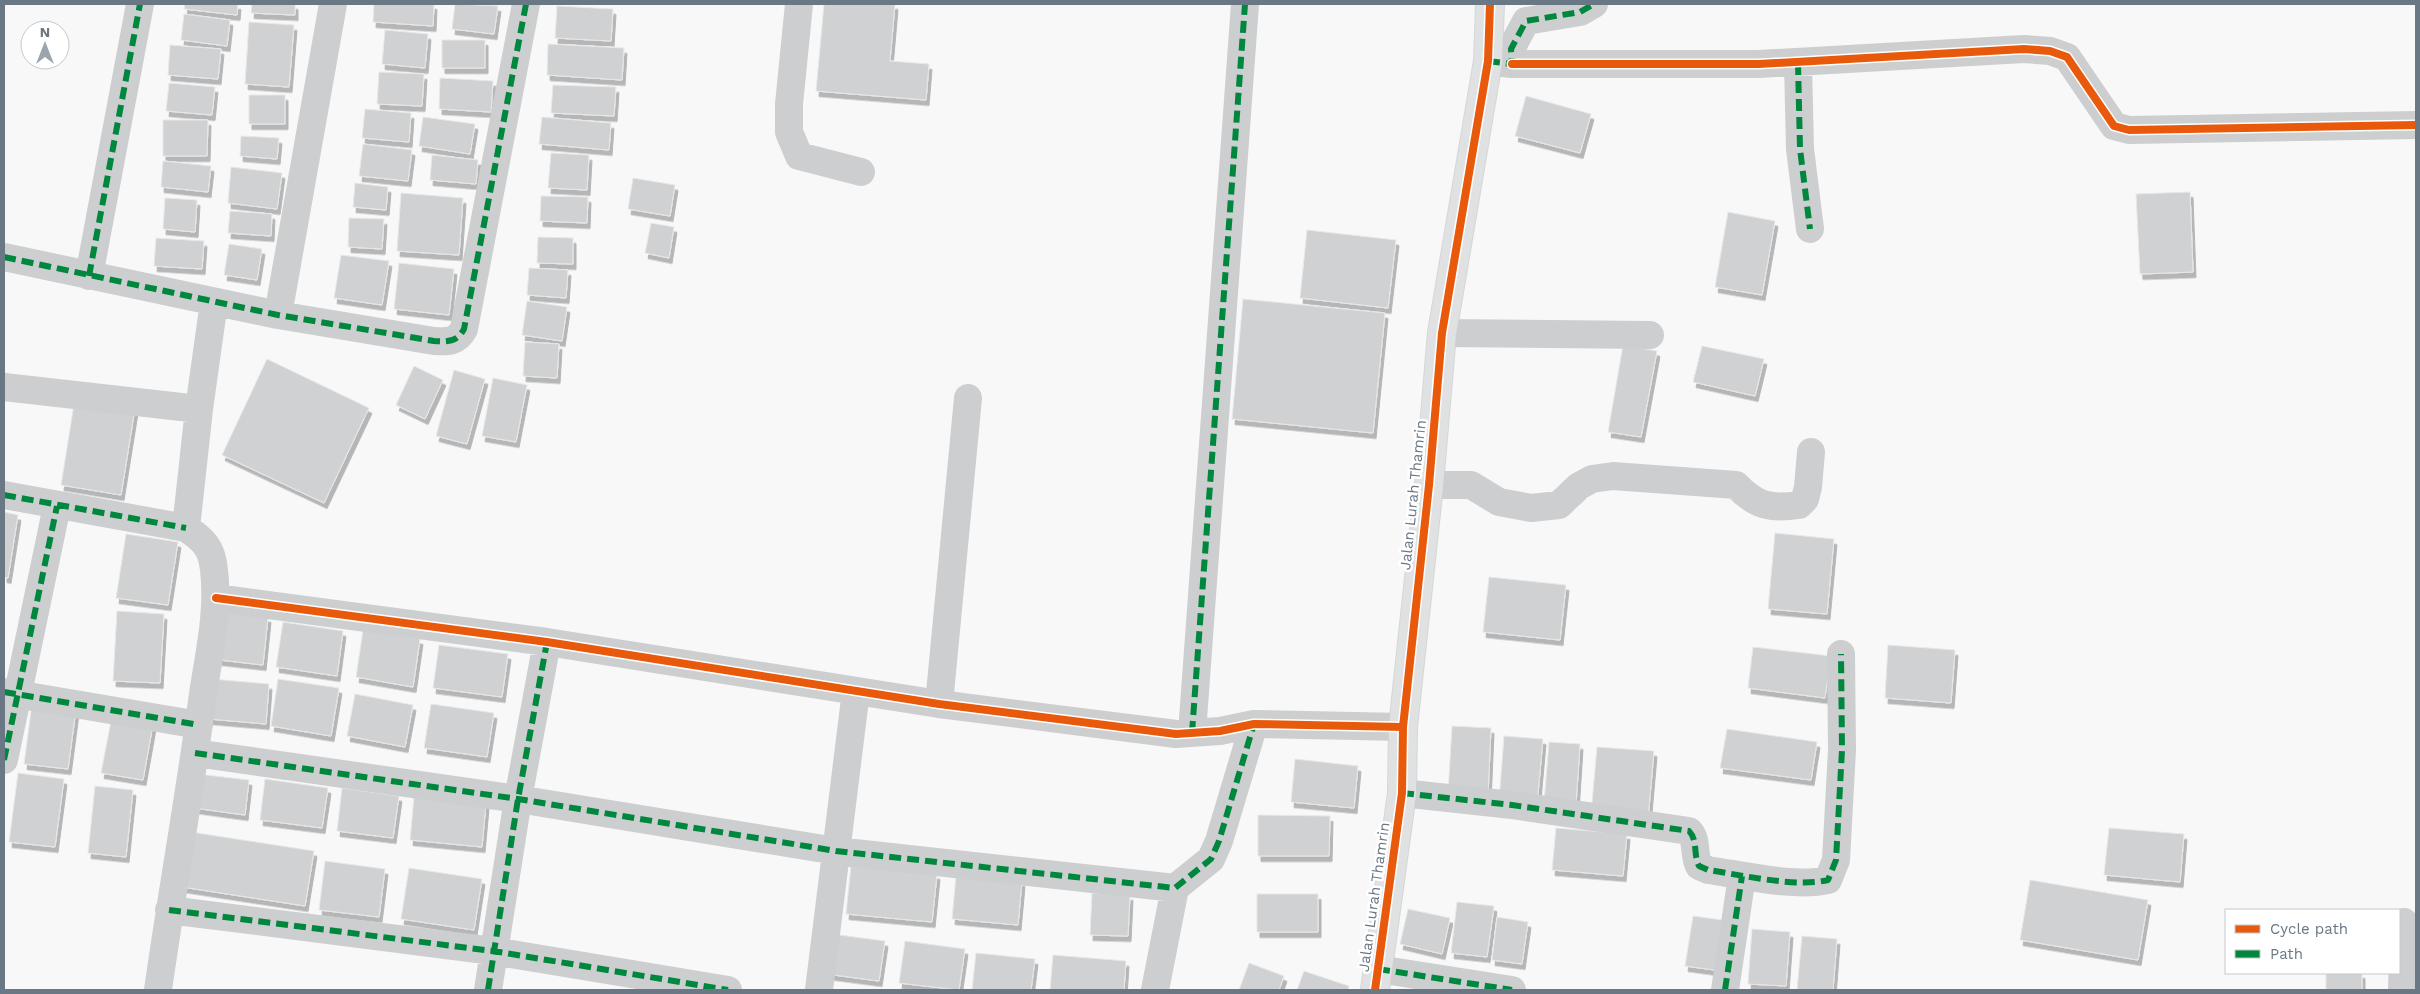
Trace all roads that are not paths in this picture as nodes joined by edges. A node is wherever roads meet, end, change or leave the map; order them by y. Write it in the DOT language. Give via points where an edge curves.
graph roads {
  1 [pos="140,4"];
  2 [pos="333,4"];
  3 [pos="526,4"];
  4 [pos="799,4"];
  5 [pos="1245,4"];
  6 [pos="1490,4"];
  7 [pos="1594,4"];
  8 [pos="1500,63"];
  9 [pos="1798,63"];
  10 [pos="2416,125"];
  11 [pos="861,172"];
  12 [pos="1810,229"];
  13 [pos="4,257"];
  14 [pos="89,276"];
  15 [pos="214,302"];
  16 [pos="278,315"];
  17 [pos="1442,333"];
  18 [pos="1650,335"];
  19 [pos="4,387"];
  20 [pos="968,398"];
  21 [pos="199,409"];
  22 [pos="1811,452"];
  23 [pos="1429,485"];
  24 [pos="4,495"];
  25 [pos="57,506"];
  26 [pos="186,528"];
  27 [pos="216,598"];
  28 [pos="546,642"];
  29 [pos="1840,654"];
  30 [pos="856,691"];
  31 [pos="10,693"];
  32 [pos="940,704"];
  33 [pos="1254,724"];
  34 [pos="199,725"];
  35 [pos="1403,726"];
  36 [pos="1192,733"];
  37 [pos="196,753"];
  38 [pos="4,760"];
  39 [pos="1402,793"];
  40 [pos="518,799"];
  41 [pos="836,851"];
  42 [pos="1742,876"];
  43 [pos="1175,888"];
  44 [pos="169,910"];
  45 [pos="2404,922"];
  46 [pos="493,951"];
  47 [pos="1377,980"];
  48 [pos="158,990"];
  49 [pos="488,990"];
  50 [pos="728,990"];
  51 [pos="819,990"];
  52 [pos="1155,990"];
  53 [pos="1512,990"];
  54 [pos="1725,990"];
  55 [pos="2402,990"];
  1 -- 14 [label="street"];
  2 -- 16 [label="street"];
  3 -- 16 [label="street" via="468,312 460,337 451,342 434,341"];
  4 -- 11 [label="street" via="789,132 799,156"];
  5 -- 36 [label="street"];
  6 -- 8 [label="street, Jalan Lurah Thamrin"];
  7 -- 8 [label="street" via="1580,12 1526,21"];
  8 -- 9 [label="street"];
  8 -- 17 [label="street, Jalan Lurah Thamrin"];
  9 -- 10 [label="street" via="2041,50 2067,57 2114,126 2129,130"];
  9 -- 12 [label="street" via="1800,149"];
  13 -- 14 [label="street"];
  14 -- 15 [label="street"];
  15 -- 16 [label="street"];
  15 -- 21 [label="street"];
  17 -- 18 [label="street"];
  17 -- 23 [label="street, Jalan Lurah Thamrin"];
  19 -- 21 [label="street"];
  20 -- 32 [label="street"];
  21 -- 26 [label="street"];
  22 -- 23 [label="street" via="1805,499 1799,505 1786,507 1760,505 1736,485 1652,478 1613,476 1592,479 1579,486 1559,505 1531,508 1499,502 1471,485"];
  23 -- 35 [label="street, Jalan Lurah Thamrin"];
  24 -- 25 [label="street"];
  25 -- 26 [label="street"];
  25 -- 31 [label="street"];
  26 -- 27 [label="street" via="204,540 209,551"];
  27 -- 28 [label="street"];
  27 -- 34 [label="street"];
  28 -- 30 [label="street"];
  28 -- 40 [label="street"];
  29 -- 42 [label="street" via="1842,750 1833,871 1828,880 1819,882"];
  30 -- 32 [label="street"];
  30 -- 41 [label="street"];
  31 -- 34 [label="street"];
  31 -- 38 [label="street"];
  32 -- 36 [label="street" via="1176,734"];
  33 -- 35 [label="street"];
  33 -- 36 [label="street"];
  33 -- 43 [label="street" via="1211,859"];
  34 -- 37 [label="street"];
  35 -- 39 [label="street, Jalan Lurah Thamrin"];
  37 -- 40 [label="street"];
  37 -- 44 [label="street"];
  39 -- 42 [label="street" via="1512,805 1689,831 1694,839 1694,857 1699,866"];
  39 -- 47 [label="street, Jalan Lurah Thamrin"];
  40 -- 41 [label="street"];
  40 -- 46 [label="street"];
  41 -- 43 [label="street"];
  41 -- 51 [label="street"];
  42 -- 54 [label="street"];
  43 -- 52 [label="street"];
  44 -- 46 [label="street"];
  44 -- 48 [label="street"];
  45 -- 55 [label="street"];
  46 -- 49 [label="street"];
  46 -- 50 [label="street"];
  47 -- 53 [label="street"];
}
